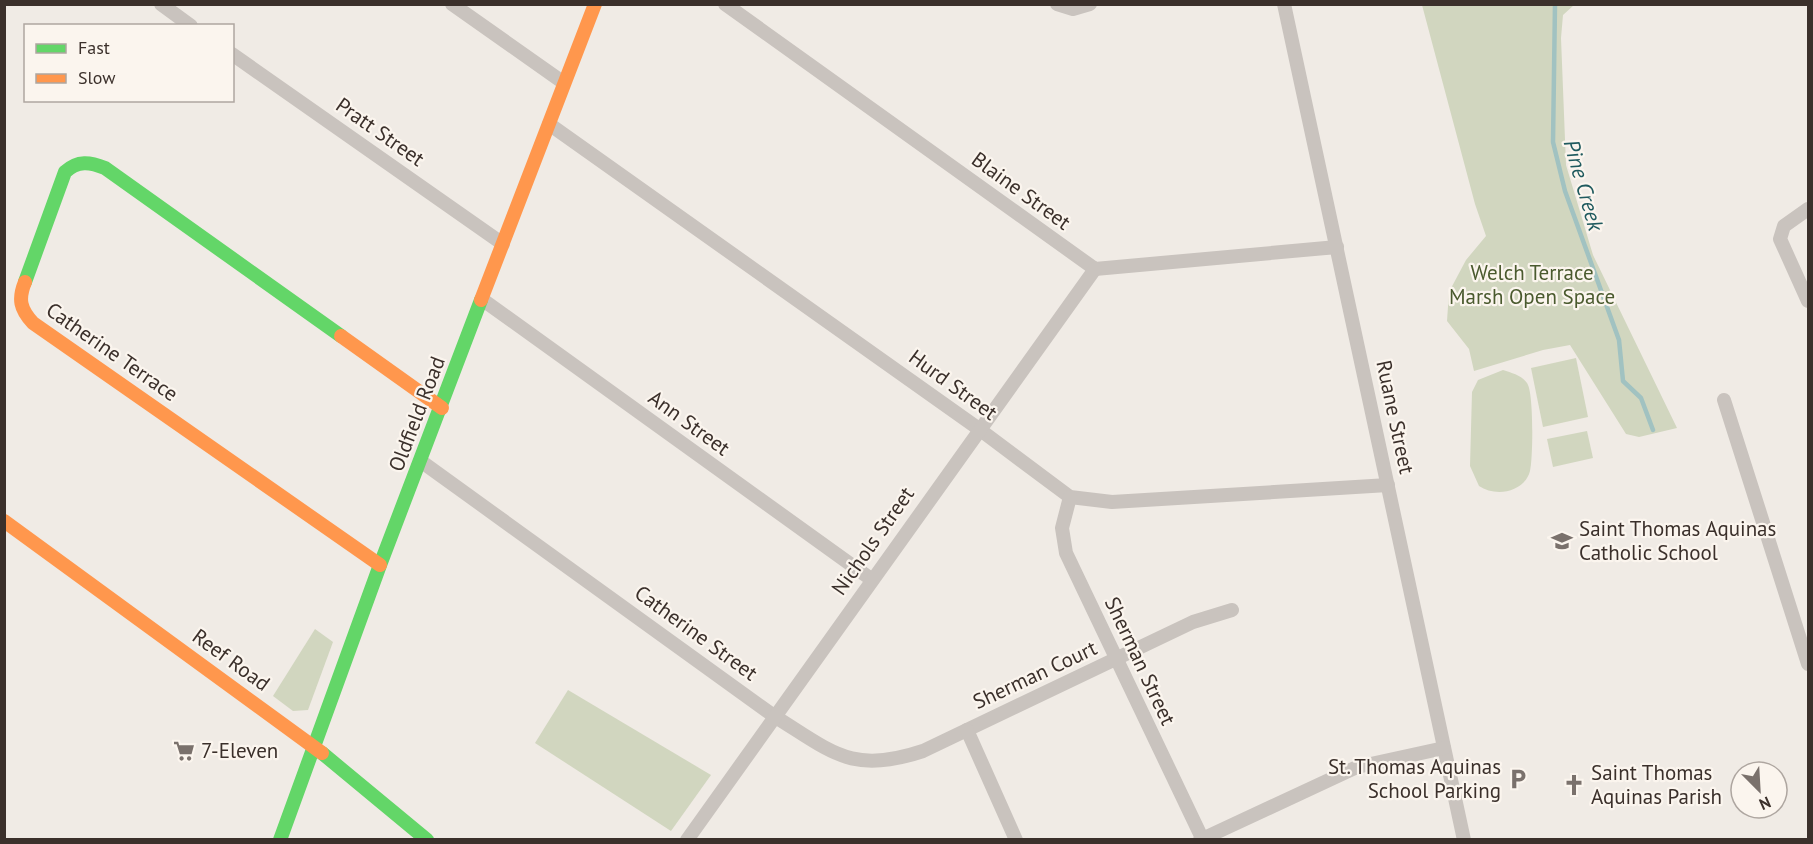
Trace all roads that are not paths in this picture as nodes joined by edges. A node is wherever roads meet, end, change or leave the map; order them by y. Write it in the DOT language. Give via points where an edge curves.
graph roads {
  1 [pos="161,4"];
  2 [pos="452,4"];
  3 [pos="595,4"];
  4 [pos="725,4"];
  5 [pos="1057,4"];
  6 [pos="1090,4"];
  7 [pos="1284,4"];
  8 [pos="188,24"];
  9 [pos="234,55"];
  10 [pos="564,83"];
  11 [pos="549,124"];
  12 [pos="1809,209"];
  13 [pos="503,244"];
  14 [pos="1337,248"];
  15 [pos="1095,269"];
  16 [pos="483,300"];
  17 [pos="1809,301"];
  18 [pos="1724,400"];
  19 [pos="442,408"];
  20 [pos="979,429"];
  21 [pos="422,462"];
  22 [pos="1388,485"];
  23 [pos="1070,497"];
  24 [pos="4,522"];
  25 [pos="380,565"];
  26 [pos="871,579"];
  27 [pos="1232,610"];
  28 [pos="1115,660"];
  29 [pos="1809,664"];
  30 [pos="774,716"];
  31 [pos="966,730"];
  32 [pos="315,747"];
  33 [pos="1444,748"];
  34 [pos="1201,839"];
  35 [pos="280,840"];
  36 [pos="427,840"];
  37 [pos="687,840"];
  38 [pos="1016,840"];
  39 [pos="1464,840"];
  1 -- 8 [label="street"];
  2 -- 10 [label="street"];
  3 -- 10 [label="street, Oldfield Road"];
  4 -- 15 [label="street, Blaine Street"];
  5 -- 6 [label="street" via="1072,9"];
  7 -- 14 [label="street, Ruane Street"];
  9 -- 13 [label="street, Pratt Street"];
  10 -- 11 [label="street, Oldfield Road"];
  11 -- 13 [label="street, Oldfield Road"];
  11 -- 20 [label="street, Hurd Street"];
  12 -- 17 [label="street" via="1782,229 1782,246"];
  13 -- 16 [label="street, Oldfield Road"];
  14 -- 15 [label="street"];
  14 -- 22 [label="street, Ruane Street"];
  15 -- 20 [label="street, Nichols Street"];
  16 -- 19 [label="street, Oldfield Road"];
  16 -- 26 [label="street, Ann Street"];
  18 -- 29 [label="street"];
  19 -- 21 [label="street, Oldfield Road"];
  19 -- 25 [label="street, Catherine Terrace" via="105,168 79,163 65,172 20,295 26,315"];
  20 -- 23 [label="street, Hurd Street"];
  20 -- 26 [label="street, Nichols Street"];
  21 -- 25 [label="street, Oldfield Road"];
  21 -- 30 [label="street, Catherine Street"];
  22 -- 23 [label="street, Hurd Street" via="1112,502"];
  22 -- 33 [label="street, Ruane Street"];
  23 -- 28 [label="street, Sherman Street" via="1062,528 1063,545"];
  24 -- 32 [label="street, Reef Road"];
  25 -- 32 [label="street, Oldfield Road"];
  26 -- 30 [label="street, Nichols Street"];
  27 -- 28 [label="street, Sherman Court" via="1193,622"];
  28 -- 31 [label="street, Sherman Court"];
  28 -- 34 [label="street, Sherman Street"];
  30 -- 31 [label="street, Catherine Street" via="842,757 871,763 903,758"];
  30 -- 37 [label="street, Nichols Street"];
  31 -- 38 [label="street, Sherman Court"];
  32 -- 35 [label="street, Oldfield Road"];
  32 -- 36 [label="street, Reef Road"];
  33 -- 34 [label="street, Sherman Street" via="1357,767"];
  33 -- 39 [label="street, Ruane Street"];
}
